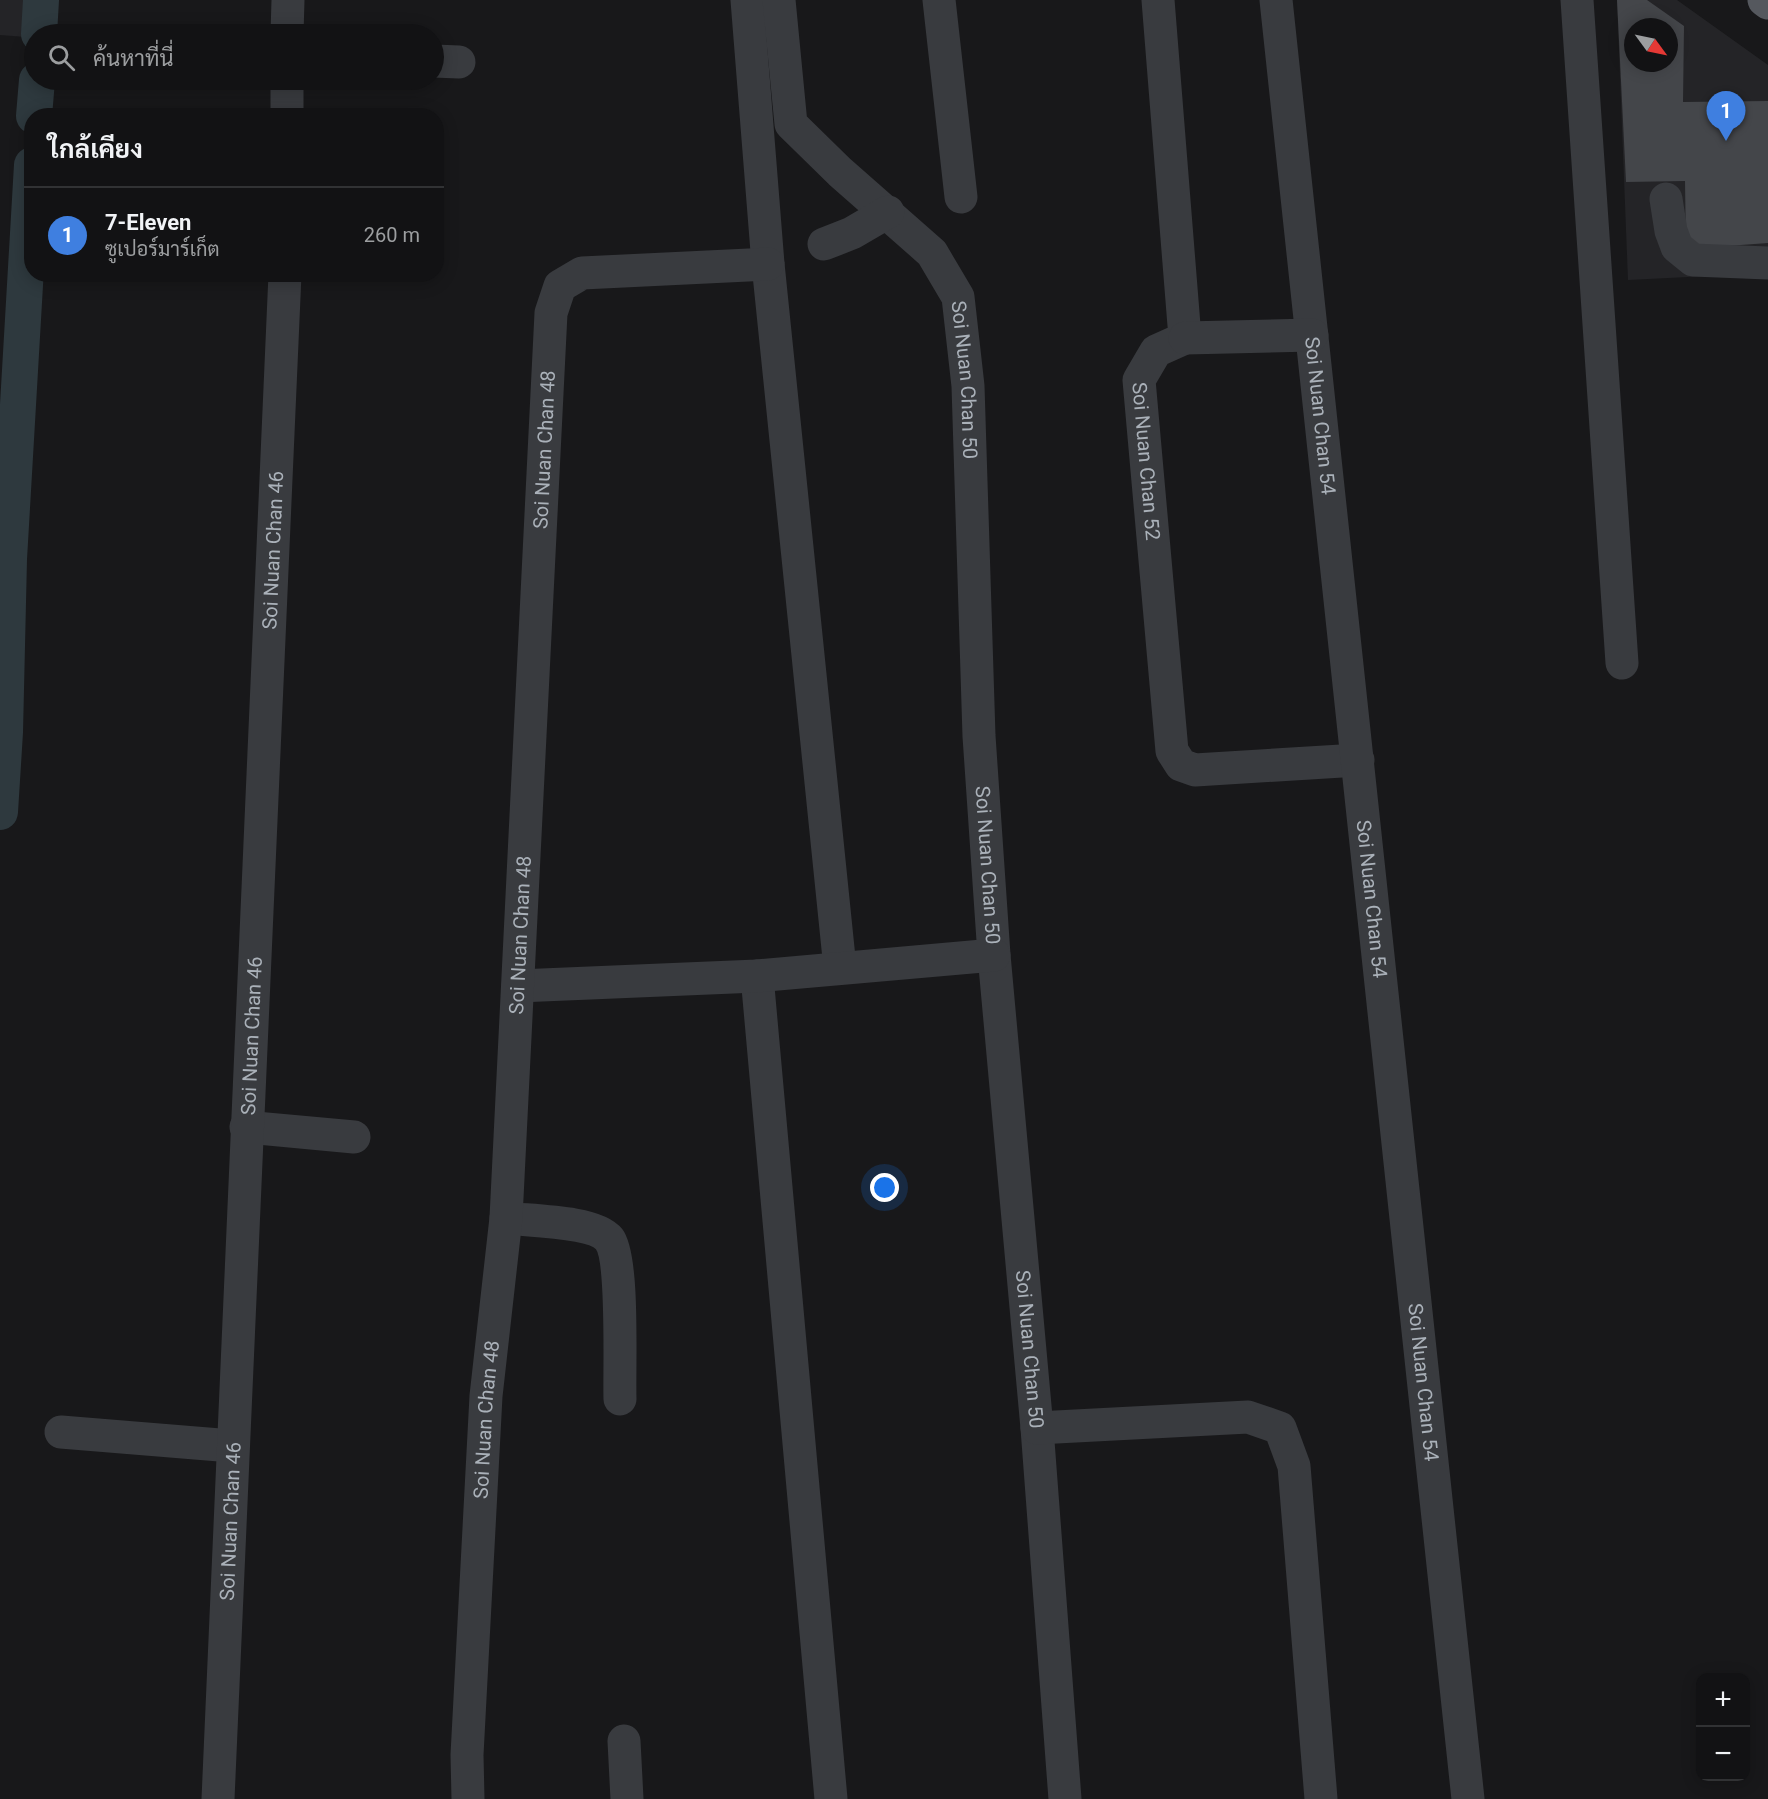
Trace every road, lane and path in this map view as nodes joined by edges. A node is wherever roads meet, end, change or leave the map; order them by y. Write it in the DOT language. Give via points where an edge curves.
graph roads {
  1 [pos="288,0"];
  2 [pos="747,0"];
  3 [pos="779,0"];
  4 [pos="939,0"];
  5 [pos="1158,0"];
  6 [pos="1276,0"];
  7 [pos="1577,0"];
  8 [pos="287,24"];
  9 [pos="287,90"];
  10 [pos="287,108"];
  11 [pos="961,198"];
  12 [pos="1666,199"];
  13 [pos="888,212"];
  14 [pos="824,244"];
  15 [pos="1768,263"];
  16 [pos="768,264"];
  17 [pos="285,282"];
  18 [pos="1312,335"];
  19 [pos="1185,338"];
  20 [pos="1622,663"];
  21 [pos="1358,760"];
  22 [pos="994,955"];
  23 [pos="840,968"];
  24 [pos="757,976"];
  25 [pos="518,986"];
  26 [pos="246,1127"];
  27 [pos="354,1137"];
  28 [pos="506,1218"];
  29 [pos="620,1399"];
  30 [pos="1037,1428"];
  31 [pos="62,1432"];
  32 [pos="232,1446"];
  33 [pos="624,1741"];
  34 [pos="218,1799"];
  35 [pos="468,1799"];
  36 [pos="627,1799"];
  37 [pos="831,1799"];
  38 [pos="1065,1799"];
  39 [pos="1321,1799"];
  40 [pos="1468,1799"];
  1 -- 8 [label="street"];
  2 -- 16 [label="street"];
  3 -- 13 [label="street, Soi Nuan Chan 50" via="791,124"];
  4 -- 11 [label="street"];
  5 -- 19 [label="street"];
  6 -- 18 [label="street, Soi Nuan Chan 54"];
  7 -- 20 [label="street"];
  9 -- 10 [label="street"];
  12 -- 15 [label="street" via="1677,247 1693,260"];
  13 -- 14 [label="street"];
  13 -- 22 [label="street, Soi Nuan Chan 50" via="932,253 958,297 968,386 979,736"];
  16 -- 23 [label="street"];
  16 -- 25 [label="street, Soi Nuan Chan 48" via="582,273 560,286 550,313"];
  17 -- 26 [label="street, Soi Nuan Chan 46"];
  18 -- 19 [label="street"];
  18 -- 21 [label="street, Soi Nuan Chan 54"];
  19 -- 21 [label="street, Soi Nuan Chan 52" via="1156,351 1139,381 1172,751 1181,765 1195,770"];
  21 -- 40 [label="street, Soi Nuan Chan 54"];
  22 -- 23 [label="street"];
  22 -- 30 [label="street, Soi Nuan Chan 50"];
  23 -- 24 [label="street"];
  24 -- 25 [label="street"];
  24 -- 37 [label="street"];
  25 -- 28 [label="street, Soi Nuan Chan 48"];
  26 -- 27 [label="street"];
  26 -- 32 [label="street, Soi Nuan Chan 46"];
  28 -- 29 [label="street" via="590,1228 609,1238 617,1260"];
  28 -- 35 [label="street, Soi Nuan Chan 48" via="486,1396"];
  30 -- 38 [label="street, Soi Nuan Chan 50"];
  30 -- 39 [label="street" via="1248,1417 1280,1428 1294,1466"];
  31 -- 32 [label="street"];
  32 -- 34 [label="street, Soi Nuan Chan 46"];
  33 -- 36 [label="street"];
}
